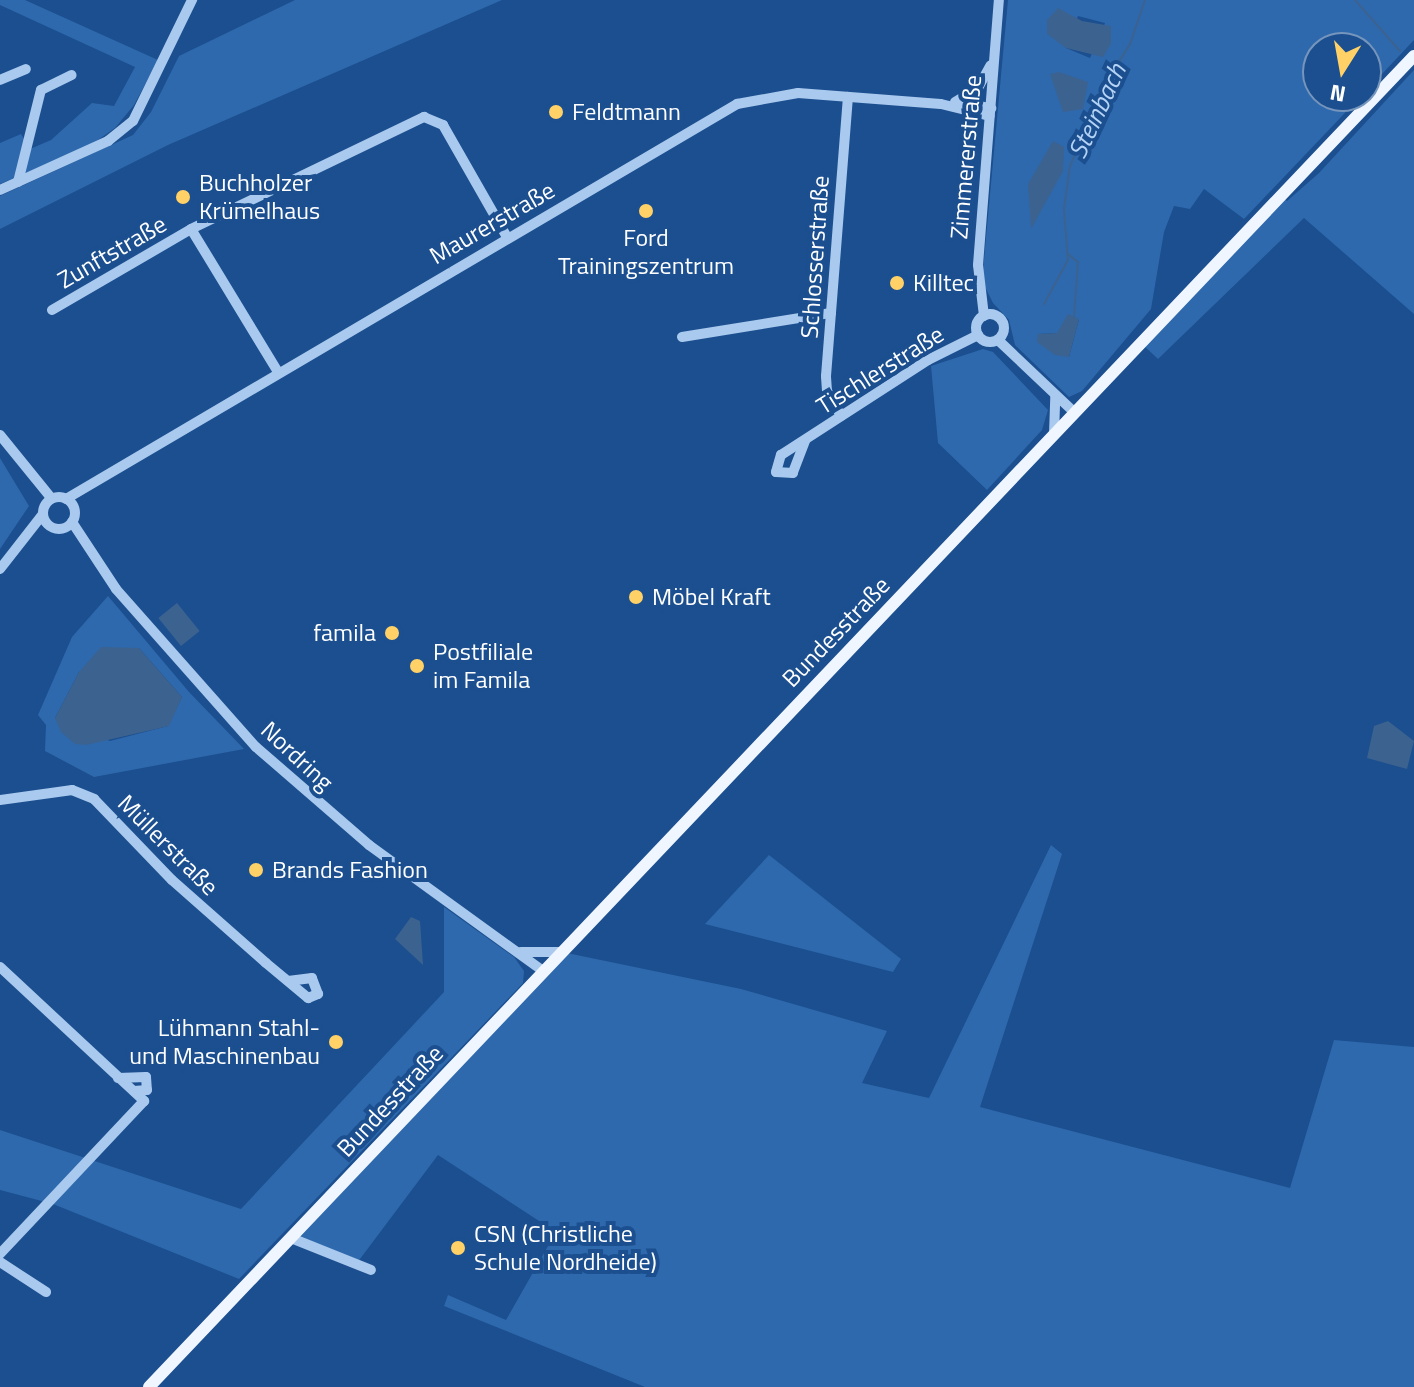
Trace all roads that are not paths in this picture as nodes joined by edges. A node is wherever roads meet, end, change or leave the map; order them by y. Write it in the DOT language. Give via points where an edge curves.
graph roads {
  1 [pos="999,0"];
  2 [pos="187,1"];
  3 [pos="1414,56"];
  4 [pos="994,60"];
  5 [pos="26,69"];
  6 [pos="72,75"];
  7 [pos="0,80"];
  8 [pos="848,97"];
  9 [pos="955,102"];
  10 [pos="941,104"];
  11 [pos="991,112"];
  12 [pos="18,182"];
  13 [pos="0,190"];
  14 [pos="191,229"];
  15 [pos="507,237"];
  16 [pos="52,310"];
  17 [pos="831,313"];
  18 [pos="984,316"];
  19 [pos="978,335"];
  20 [pos="682,337"];
  21 [pos="998,340"];
  22 [pos="278,372"];
  23 [pos="1055,394"];
  24 [pos="1075,413"];
  25 [pos="841,416"];
  26 [pos="1054,434"];
  27 [pos="0,435"];
  28 [pos="805,441"];
  29 [pos="70,503"];
  30 [pos="47,510"];
  31 [pos="72,522"];
  32 [pos="62,529"];
  33 [pos="86,549"];
  34 [pos="0,569"];
  35 [pos="0,800"];
  36 [pos="519,951"];
  37 [pos="562,952"];
  38 [pos="0,967"];
  39 [pos="540,975"];
  40 [pos="288,981"];
  41 [pos="118,1078"];
  42 [pos="131,1091"];
  43 [pos="291,1238"];
  44 [pos="0,1254"];
  45 [pos="0,1262"];
  46 [pos="371,1270"];
  47 [pos="46,1292"];
  48 [pos="149,1387"];
  1 -- 4 [label="street, Zimmererstraße"];
  2 -- 12 [label="street" via="133,121 108,141"];
  3 -- 24 [label="main road, Bundesstraße"];
  4 -- 9 [label="street" via="978,88"];
  4 -- 11 [label="street, Zimmererstraße"];
  5 -- 7 [label="street"];
  6 -- 12 [label="street" via="41,90"];
  8 -- 10 [label="street, Maurerstraße"];
  8 -- 15 [label="street, Maurerstraße" via="784,94 737,104"];
  8 -- 17 [label="street, Schlosserstraße"];
  9 -- 10 [label="street, Maurerstraße"];
  9 -- 11 [label="street, Maurerstraße"];
  10 -- 11 [label="street, Maurerstraße"];
  11 -- 18 [label="street, Zimmererstraße" via="978,265"];
  12 -- 13 [label="street"];
  14 -- 15 [label="street, Zunftstraße" via="424,117 443,125"];
  14 -- 16 [label="street, Zunftstraße"];
  14 -- 22 [label="street, Zunftstraße"];
  15 -- 22 [label="street, Maurerstraße"];
  17 -- 20 [label="street"];
  17 -- 25 [label="street, Schlosserstraße" via="827,391"];
  18 -- 19 [label="street, Zimmererstraße" via="977,324"];
  18 -- 21 [label="street, Zimmererstraße" via="1002,321"];
  19 -- 21 [label="street, Zimmererstraße" via="987,342"];
  19 -- 25 [label="street, Tischlerstraße"];
  21 -- 23 [label="street, Zimmererstraße"];
  22 -- 29 [label="street, Maurerstraße"];
  23 -- 24 [label="street, Zimmererstraße"];
  23 -- 26 [label="street"];
  24 -- 26 [label="main road, Bundesstraße"];
  25 -- 28 [label="street, Tischlerstraße"];
  26 -- 37 [label="main road, Bundesstraße"];
  27 -- 30 [label="street" via="34,480"];
  29 -- 30 [label="street"];
  29 -- 31 [label="street"];
  30 -- 32 [label="street, Nordring"];
  30 -- 34 [label="street"];
  31 -- 32 [label="street"];
  31 -- 33 [label="street, Nordring"];
  32 -- 33 [label="street, Nordring"];
  33 -- 36 [label="street, Nordring" via="272,762 387,859"];
  35 -- 40 [label="street, Müllerstraße" via="67,790 94,799 172,880"];
  36 -- 37 [label="street"];
  36 -- 39 [label="street, Nordring"];
  37 -- 39 [label="main road, Bundesstraße"];
  38 -- 41 [label="street"];
  39 -- 43 [label="main road, Bundesstraße"];
  41 -- 42 [label="street"];
  41 -- 42 [label="street" via="136,1073 149,1080 144,1092"];
  42 -- 44 [label="street" via="144,1101"];
  43 -- 46 [label="street"];
  43 -- 48 [label="main road, Bundesstraße"];
  45 -- 47 [label="street"];
}
